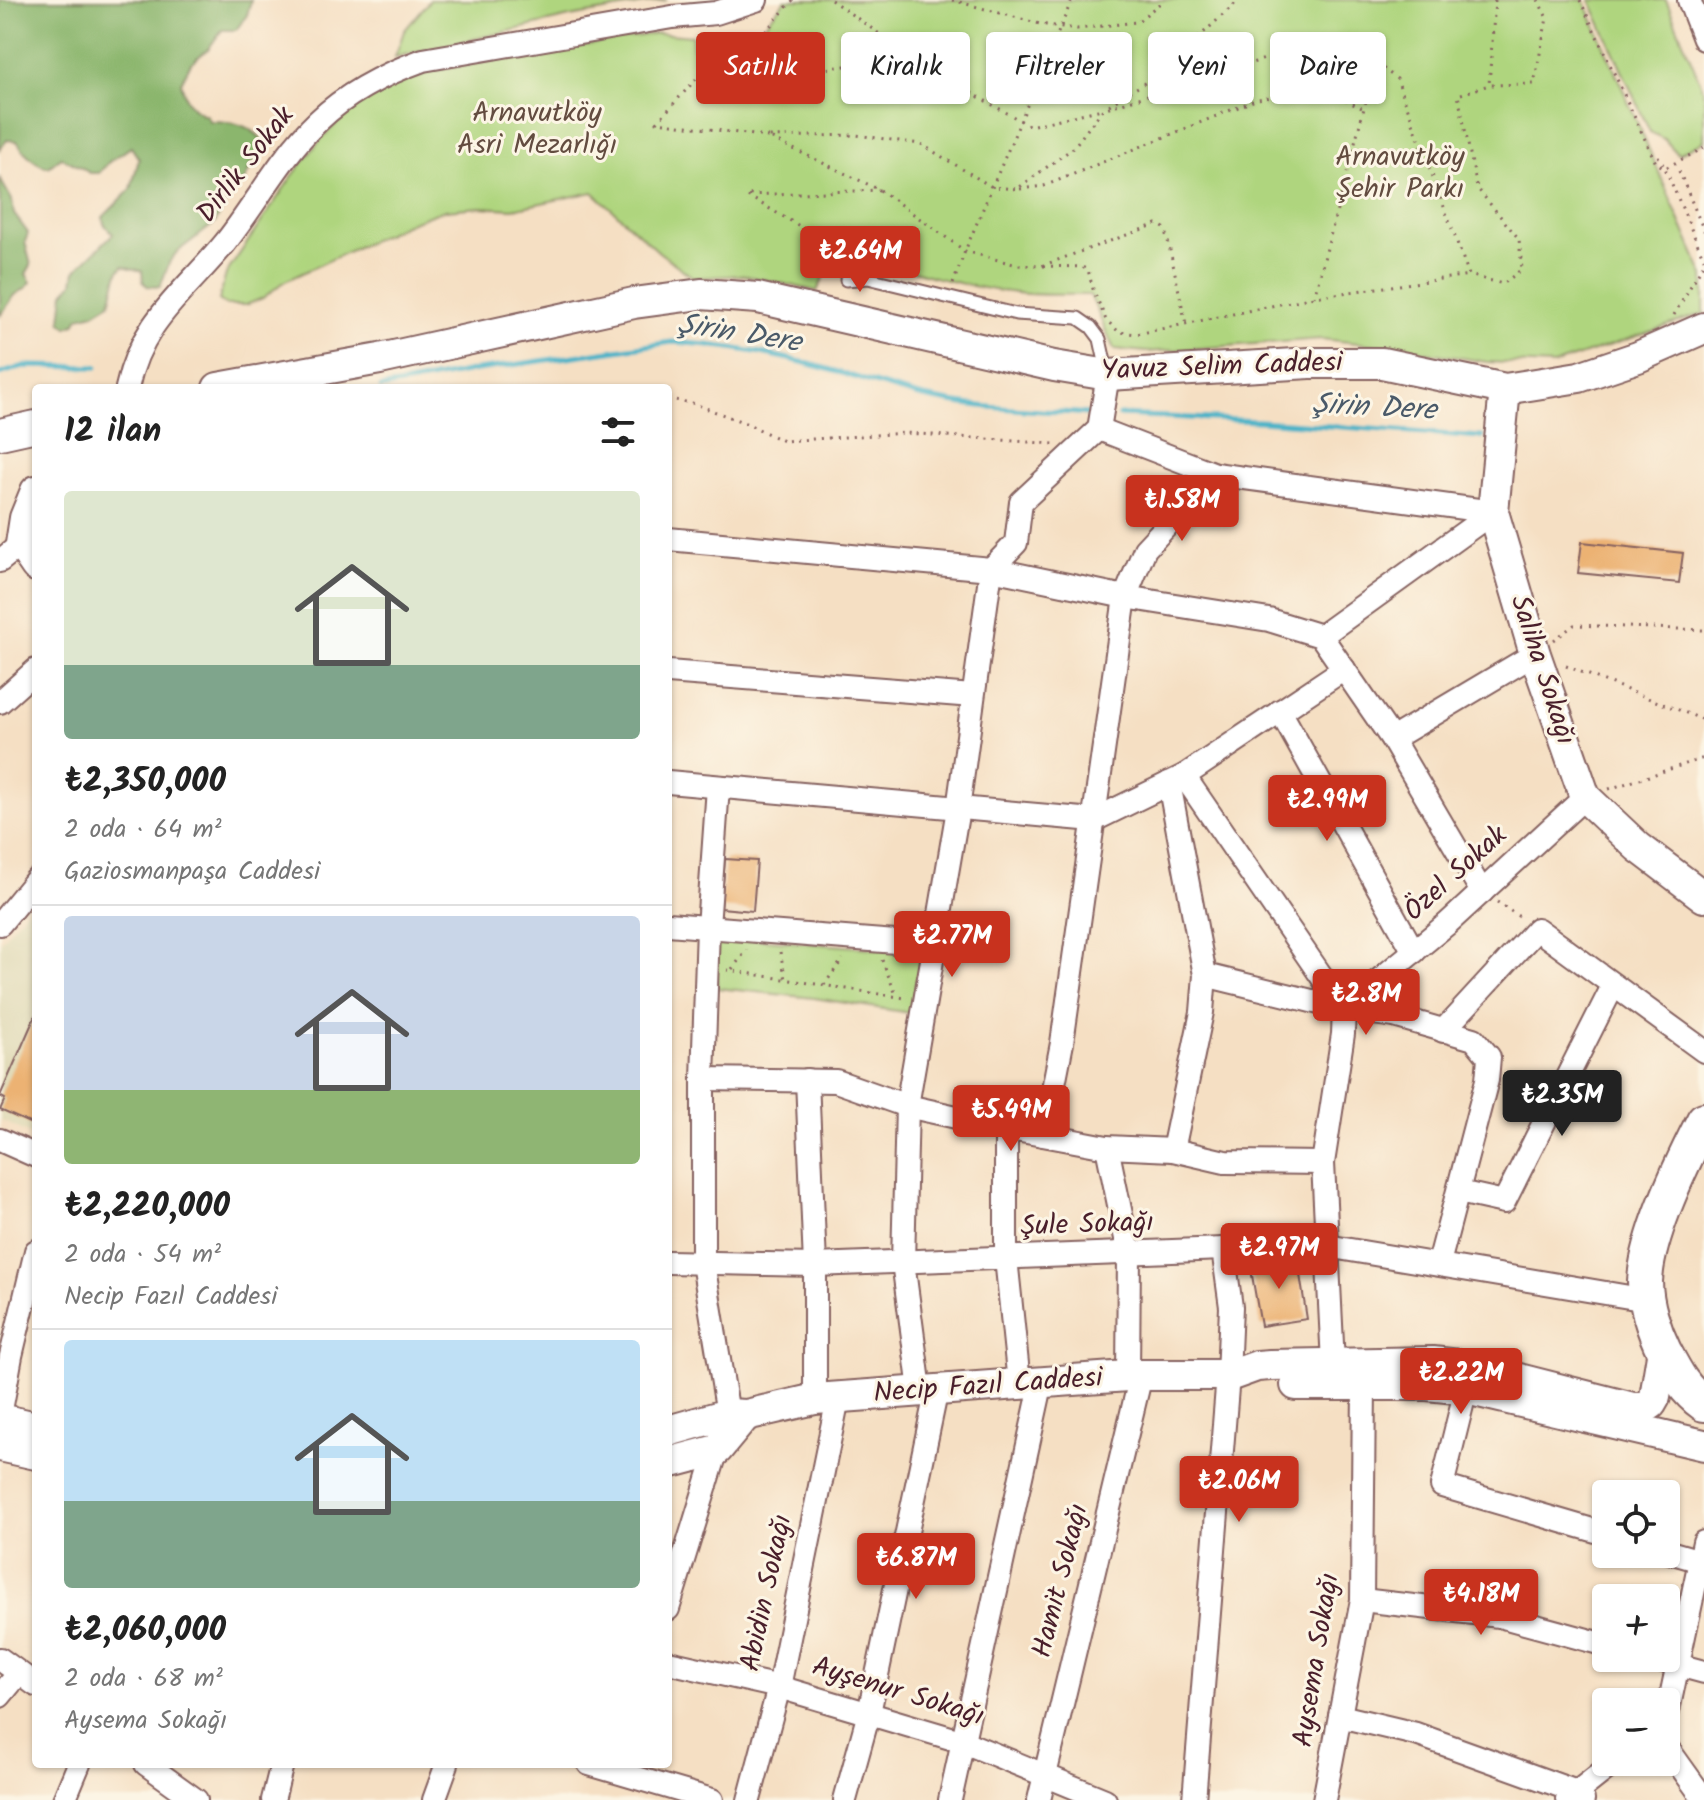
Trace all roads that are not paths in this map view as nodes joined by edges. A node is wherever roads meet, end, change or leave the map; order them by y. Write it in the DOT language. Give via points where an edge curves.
graph roads {
  1 [pos="756,0"];
  2 [pos="1689,0"];
  3 [pos="1704,39"];
  4 [pos="846,280"];
  5 [pos="1704,328"];
  6 [pos="1108,375"];
  7 [pos="128,384"];
  8 [pos="240,384"];
  9 [pos="1505,389"];
  10 [pos="32,427"];
  11 [pos="1099,429"];
  12 [pos="2,434"];
  13 [pos="1215,474"];
  14 [pos="32,501"];
  15 [pos="1493,512"];
  16 [pos="672,539"];
  17 [pos="19,557"];
  18 [pos="991,569"];
  19 [pos="1125,597"];
  20 [pos="1321,636"];
  21 [pos="1535,654"];
  22 [pos="1344,669"];
  23 [pos="672,672"];
  24 [pos="32,674"];
  25 [pos="973,696"];
  26 [pos="0,702"];
  27 [pos="1280,711"];
  28 [pos="1392,739"];
  29 [pos="1176,780"];
  30 [pos="672,782"];
  31 [pos="718,787"];
  32 [pos="1585,797"];
  33 [pos="958,809"];
  34 [pos="1094,820"];
  35 [pos="32,885"];
  36 [pos="1482,892"];
  37 [pos="1704,897"];
  38 [pos="0,924"];
  39 [pos="672,924"];
  40 [pos="708,927"];
  41 [pos="934,945"];
  42 [pos="1414,952"];
  43 [pos="1205,975"];
  44 [pos="1613,986"];
  45 [pos="1344,1009"];
  46 [pos="1443,1031"];
  47 [pos="1704,1051"];
  48 [pos="703,1079"];
  49 [pos="807,1080"];
  50 [pos="907,1106"];
  51 [pos="1006,1128"];
  52 [pos="1044,1135"];
  53 [pos="1700,1137"];
  54 [pos="0,1140"];
  55 [pos="1107,1147"];
  56 [pos="1173,1150"];
  57 [pos="32,1154"];
  58 [pos="1323,1163"];
  59 [pos="1459,1192"];
  60 [pos="1326,1246"];
  61 [pos="1223,1249"];
  62 [pos="1129,1253"];
  63 [pos="1006,1258"];
  64 [pos="672,1262"];
  65 [pos="903,1262"];
  66 [pos="703,1263"];
  67 [pos="1439,1263"];
  68 [pos="815,1265"];
  69 [pos="32,1268"];
  70 [pos="1647,1300"];
  71 [pos="1663,1349"];
  72 [pos="1333,1364"];
  73 [pos="1230,1375"];
  74 [pos="1134,1376"];
  75 [pos="1031,1382"];
  76 [pos="1364,1385"];
  77 [pos="1466,1389"];
  78 [pos="929,1390"];
  79 [pos="826,1398"];
  80 [pos="1704,1404"];
  81 [pos="737,1414"];
  82 [pos="0,1418"];
  83 [pos="32,1426"];
  84 [pos="672,1430"];
  85 [pos="1704,1445"];
  86 [pos="0,1446"];
  87 [pos="717,1450"];
  88 [pos="32,1453"];
  89 [pos="672,1462"];
  90 [pos="1592,1530"];
  91 [pos="1680,1553"];
  92 [pos="1703,1555"];
  93 [pos="672,1596"];
  94 [pos="1362,1600"];
  95 [pos="1592,1641"];
  96 [pos="0,1659"];
  97 [pos="1680,1660"];
  98 [pos="672,1663"];
  99 [pos="1680,1665"];
  100 [pos="1704,1672"];
  101 [pos="28,1679"];
  102 [pos="779,1687"];
  103 [pos="0,1696"];
  104 [pos="869,1713"];
  105 [pos="1340,1716"];
  106 [pos="964,1742"];
  107 [pos="1680,1766"];
  108 [pos="77,1768"];
  109 [pos="152,1768"];
  110 [pos="281,1768"];
  111 [pos="446,1768"];
  112 [pos="603,1768"];
  113 [pos="1045,1775"];
  114 [pos="1599,1776"];
  115 [pos="1576,1797"];
  116 [pos="1704,1799"];
  117 [pos="64,1800"];
  118 [pos="196,1800"];
  119 [pos="273,1800"];
  120 [pos="434,1800"];
  121 [pos="712,1800"];
  122 [pos="749,1800"];
  123 [pos="845,1800"];
  124 [pos="950,1800"];
  125 [pos="1039,1800"];
  126 [pos="1105,1800"];
  127 [pos="1194,1800"];
  128 [pos="1324,1800"];
  1 -- 7 [label="street, Dirlik Sokak" via="716,13 423,60 384,74 309,130 285,158 224,243 154,322"];
  2 -- 3 [label="street"];
  4 -- 6 [label="lane" via="868,278 1016,314 1078,318 1100,339"];
  5 -- 9 [label="main road, Yavuz Selim Caddesi" via="1579,377"];
  6 -- 8 [label="main road, Yavuz Selim Caddesi" via="758,298 701,294 634,303"];
  6 -- 9 [label="main road, Yavuz Selim Caddesi" via="1382,363"];
  6 -- 11 [label="street"];
  9 -- 15 [label="main road, Saliha Sokağı"];
  10 -- 12 [label="main road"];
  11 -- 13 [label="street"];
  11 -- 18 [label="street" via="1021,502 1016,543"];
  13 -- 15 [label="street"];
  13 -- 19 [label="street" via="1145,549"];
  14 -- 17 [label="main road"];
  15 -- 20 [label="street"];
  15 -- 21 [label="main road, Saliha Sokağı"];
  16 -- 18 [label="street"];
  18 -- 19 [label="street"];
  18 -- 25 [label="street"];
  19 -- 20 [label="street" via="1269,620"];
  19 -- 34 [label="street"];
  20 -- 22 [label="street"];
  21 -- 28 [label="street"];
  21 -- 32 [label="main road, Saliha Sokağı"];
  22 -- 27 [label="street"];
  22 -- 28 [label="street"];
  23 -- 25 [label="street"];
  24 -- 26 [label="street"];
  25 -- 33 [label="street"];
  27 -- 29 [label="street"];
  27 -- 42 [label="street"];
  28 -- 36 [label="street"];
  29 -- 34 [label="street"];
  29 -- 43 [label="street"];
  29 -- 45 [label="street"];
  30 -- 31 [label="street"];
  31 -- 33 [label="street"];
  31 -- 40 [label="street"];
  32 -- 36 [label="street, Özel Sokak"];
  32 -- 37 [label="main road, Saliha Sokağı" via="1638,847"];
  33 -- 34 [label="street"];
  33 -- 41 [label="street"];
  34 -- 52 [label="street"];
  35 -- 38 [label="street"];
  36 -- 42 [label="street, Özel Sokak"];
  39 -- 40 [label="street"];
  40 -- 41 [label="street"];
  40 -- 48 [label="street"];
  41 -- 50 [label="street"];
  42 -- 45 [label="street, Özel Sokak"];
  43 -- 45 [label="street"];
  43 -- 56 [label="street"];
  44 -- 46 [label="street" via="1537,929"];
  44 -- 47 [label="street"];
  44 -- 59 [label="street" via="1504,1202"];
  45 -- 46 [label="street" via="1394,1016"];
  45 -- 58 [label="street"];
  46 -- 59 [label="street" via="1474,1039 1489,1057"];
  48 -- 49 [label="street"];
  48 -- 66 [label="street"];
  49 -- 50 [label="street" via="836,1081"];
  49 -- 68 [label="street, Abidin Sokağı"];
  50 -- 51 [label="street"];
  50 -- 65 [label="street"];
  51 -- 52 [label="street"];
  51 -- 63 [label="street"];
  52 -- 55 [label="street"];
  53 -- 70 [label="main road" via="1663,1210 1647,1268"];
  54 -- 57 [label="street"];
  55 -- 56 [label="street"];
  55 -- 62 [label="street, Hamit Sokağı"];
  56 -- 58 [label="street" via="1225,1162"];
  58 -- 60 [label="street"];
  59 -- 67 [label="street"];
  60 -- 61 [label="street, Şule Sokağı" via="1303,1242"];
  60 -- 67 [label="street, Şule Sokağı"];
  60 -- 72 [label="street"];
  61 -- 62 [label="street, Şule Sokağı"];
  61 -- 73 [label="street" via="1231,1307"];
  62 -- 63 [label="street, Şule Sokağı"];
  62 -- 74 [label="street, Hamit Sokağı"];
  63 -- 65 [label="street, Şule Sokağı"];
  63 -- 75 [label="street"];
  64 -- 66 [label="street, Şule Sokağı"];
  65 -- 68 [label="street, Şule Sokağı"];
  65 -- 78 [label="street"];
  66 -- 68 [label="street, Şule Sokağı"];
  66 -- 81 [label="street"];
  67 -- 70 [label="street, Şule Sokağı"];
  68 -- 79 [label="street, Abidin Sokağı"];
  69 -- 82 [label="street"];
  70 -- 71 [label="main road"];
  71 -- 72 [label="main road, Necip Fazıl Caddesi" via="1655,1397 1643,1408 1468,1366"];
  71 -- 80 [label="main road" via="1678,1379"];
  72 -- 73 [label="main road, Necip Fazıl Caddesi" via="1257,1366"];
  73 -- 74 [label="main road, Necip Fazıl Caddesi"];
  73 -- 76 [label="main road, Necip Fazıl Caddesi" via="1259,1385"];
  73 -- 127 [label="street"];
  74 -- 75 [label="main road, Necip Fazıl Caddesi"];
  74 -- 113 [label="street, Hamit Sokağı"];
  75 -- 78 [label="main road, Necip Fazıl Caddesi"];
  75 -- 106 [label="street"];
  76 -- 77 [label="main road, Necip Fazıl Caddesi"];
  76 -- 94 [label="street, Aysema Sokağı"];
  77 -- 85 [label="main road, Necip Fazıl Caddesi"];
  77 -- 90 [label="street" via="1442,1486"];
  78 -- 79 [label="main road, Necip Fazıl Caddesi"];
  78 -- 104 [label="street"];
  79 -- 81 [label="main road, Necip Fazıl Caddesi"];
  79 -- 102 [label="street, Abidin Sokağı"];
  81 -- 84 [label="main road, Necip Fazıl Caddesi"];
  81 -- 87 [label="main road"];
  82 -- 83 [label="main road"];
  86 -- 88 [label="main road"];
  87 -- 89 [label="main road"];
  87 -- 93 [label="street"];
  91 -- 92 [label="street"];
  92 -- 97 [label="street"];
  94 -- 95 [label="street" via="1499,1616"];
  94 -- 105 [label="street, Aysema Sokağı"];
  96 -- 101 [label="street"];
  98 -- 102 [label="street, Ayşenur Sokağı"];
  99 -- 100 [label="street"];
  101 -- 103 [label="street"];
  102 -- 104 [label="street, Ayşenur Sokağı"];
  102 -- 122 [label="street, Abidin Sokağı"];
  104 -- 106 [label="street, Ayşenur Sokağı"];
  104 -- 123 [label="street"];
  105 -- 115 [label="street" via="1416,1734"];
  105 -- 128 [label="street, Aysema Sokağı"];
  106 -- 113 [label="street, Ayşenur Sokağı"];
  106 -- 124 [label="street"];
  107 -- 116 [label="street"];
  108 -- 117 [label="street"];
  109 -- 118 [label="street"];
  110 -- 119 [label="street"];
  111 -- 120 [label="street"];
  112 -- 121 [label="street"];
  113 -- 125 [label="street, Hamit Sokağı"];
  113 -- 126 [label="street, Ayşenur Sokağı"];
  114 -- 115 [label="street"];
}
